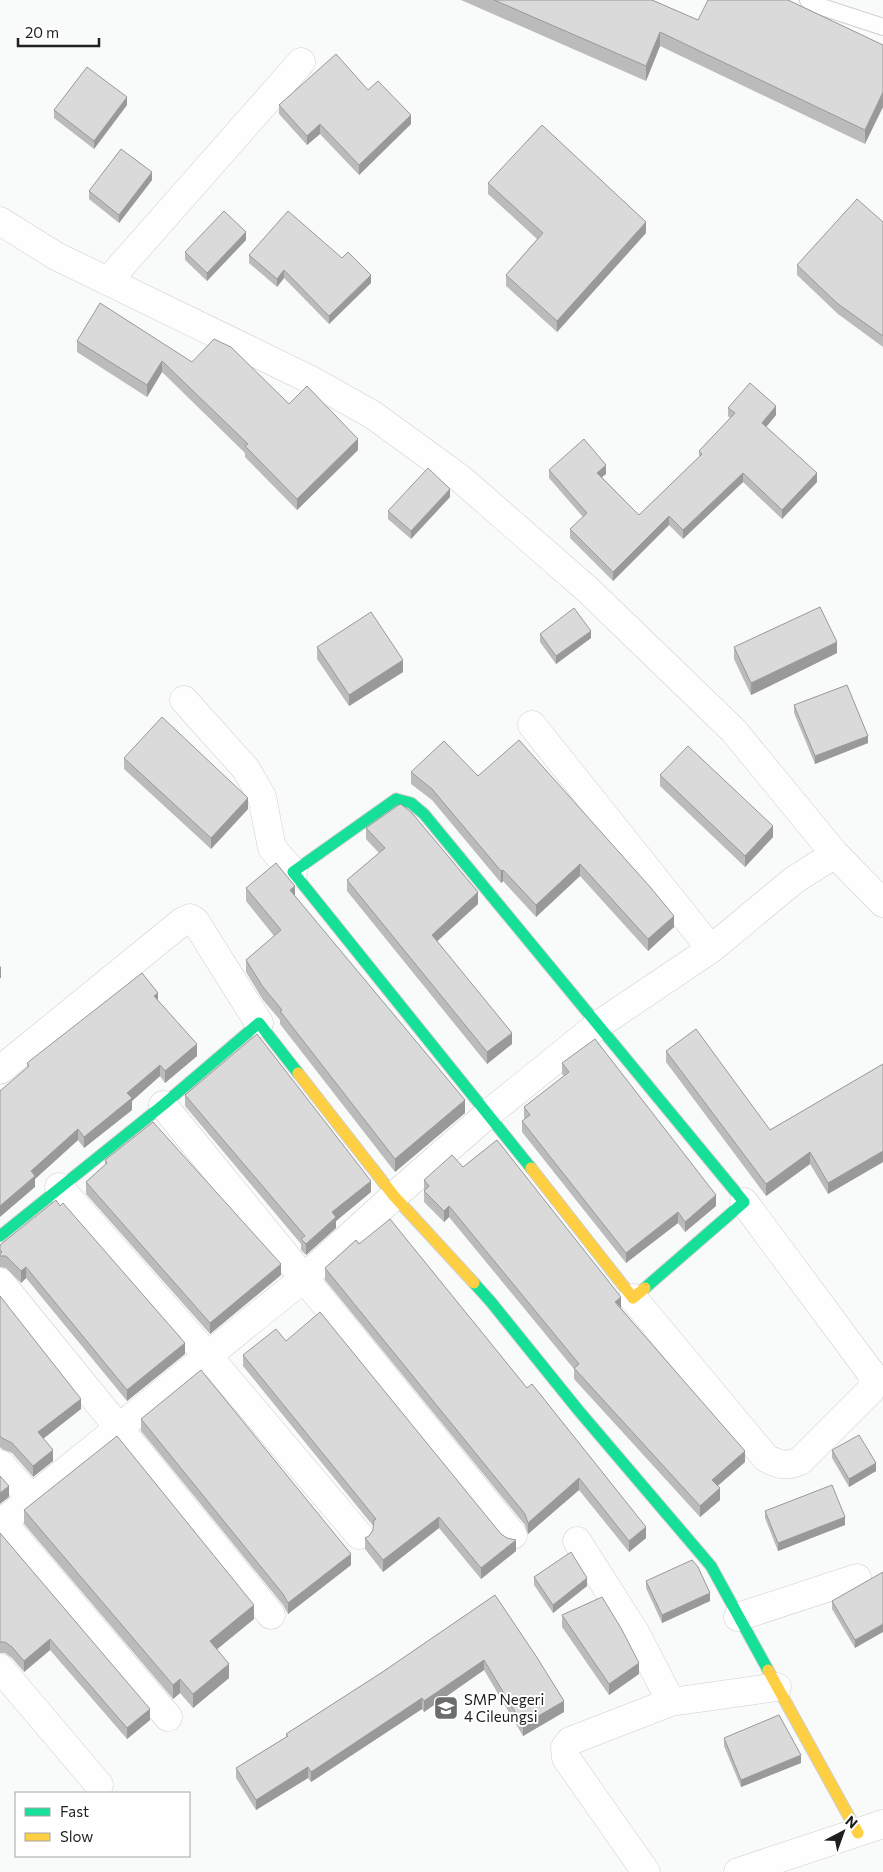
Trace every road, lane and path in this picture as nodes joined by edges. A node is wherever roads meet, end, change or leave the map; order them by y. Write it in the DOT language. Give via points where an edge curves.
graph roads {
  1 [pos="817,2"];
  2 [pos="883,27"];
  3 [pos="301,62"];
  4 [pos="0,221"];
  5 [pos="108,281"];
  6 [pos="184,700"];
  7 [pos="532,725"];
  8 [pos="836,854"];
  9 [pos="293,872"];
  10 [pos="883,903"];
  11 [pos="711,949"];
  12 [pos="259,1023"];
  13 [pos="598,1024"];
  14 [pos="0,1070"];
  15 [pos="163,1105"];
  16 [pos="488,1114"];
  17 [pos="59,1187"];
  18 [pos="394,1196"];
  19 [pos="744,1202"];
  20 [pos="0,1236"];
  21 [pos="304,1278"];
  22 [pos="0,1282"];
  23 [pos="633,1298"];
  24 [pos="208,1356"];
  25 [pos="119,1428"];
  26 [pos="0,1464"];
  27 [pos="32,1499"];
  28 [pos="1,1523"];
  29 [pos="359,1535"];
  30 [pos="513,1535"];
  31 [pos="577,1541"];
  32 [pos="857,1578"];
  33 [pos="271,1615"];
  34 [pos="738,1617"];
  35 [pos="1,1672"];
  36 [pos="777,1687"];
  37 [pos="671,1702"];
  38 [pos="168,1716"];
  39 [pos="99,1785"];
  40 [pos="883,1824"];
  41 [pos="858,1833"];
  42 [pos="646,1872"];
  43 [pos="738,1872"];
  1 -- 2 [label="lane"];
  3 -- 5 [label="street"];
  4 -- 5 [label="street" via="56,256"];
  5 -- 8 [label="street" via="309,379 373,415 462,478 588,590 734,730"];
  6 -- 9 [label="street" via="246,769 262,797 272,848"];
  7 -- 11 [label="street"];
  8 -- 10 [label="street"];
  8 -- 11 [label="street" via="794,880"];
  9 -- 13 [label="street" via="396,799 415,804"];
  9 -- 16 [label="street"];
  11 -- 13 [label="street"];
  12 -- 14 [label="street" via="195,921 190,918"];
  12 -- 15 [label="street"];
  12 -- 18 [label="street"];
  13 -- 16 [label="street"];
  13 -- 19 [label="street"];
  15 -- 17 [label="street"];
  15 -- 21 [label="street"];
  16 -- 18 [label="street"];
  16 -- 23 [label="street"];
  17 -- 20 [label="street"];
  17 -- 24 [label="street"];
  18 -- 21 [label="street"];
  18 -- 34 [label="street" via="491,1302 711,1566"];
  19 -- 23 [label="street"];
  19 -- 23 [label="street" via="871,1373 873,1382 870,1391 800,1460 788,1466 766,1458"];
  21 -- 24 [label="street"];
  21 -- 30 [label="street"];
  22 -- 25 [label="street"];
  24 -- 25 [label="street"];
  24 -- 29 [label="street"];
  25 -- 27 [label="street"];
  25 -- 33 [label="street"];
  26 -- 27 [label="street"];
  27 -- 28 [label="street"];
  28 -- 38 [label="street"];
  31 -- 37 [label="street" via="635,1632"];
  32 -- 34 [label="street"];
  34 -- 36 [label="street"];
  35 -- 39 [label="street"];
  36 -- 37 [label="street"];
  36 -- 41 [label="street"];
  37 -- 42 [label="street" via="570,1741 566,1748 566,1758"];
  40 -- 41 [label="street"];
  41 -- 43 [label="street"];
}
